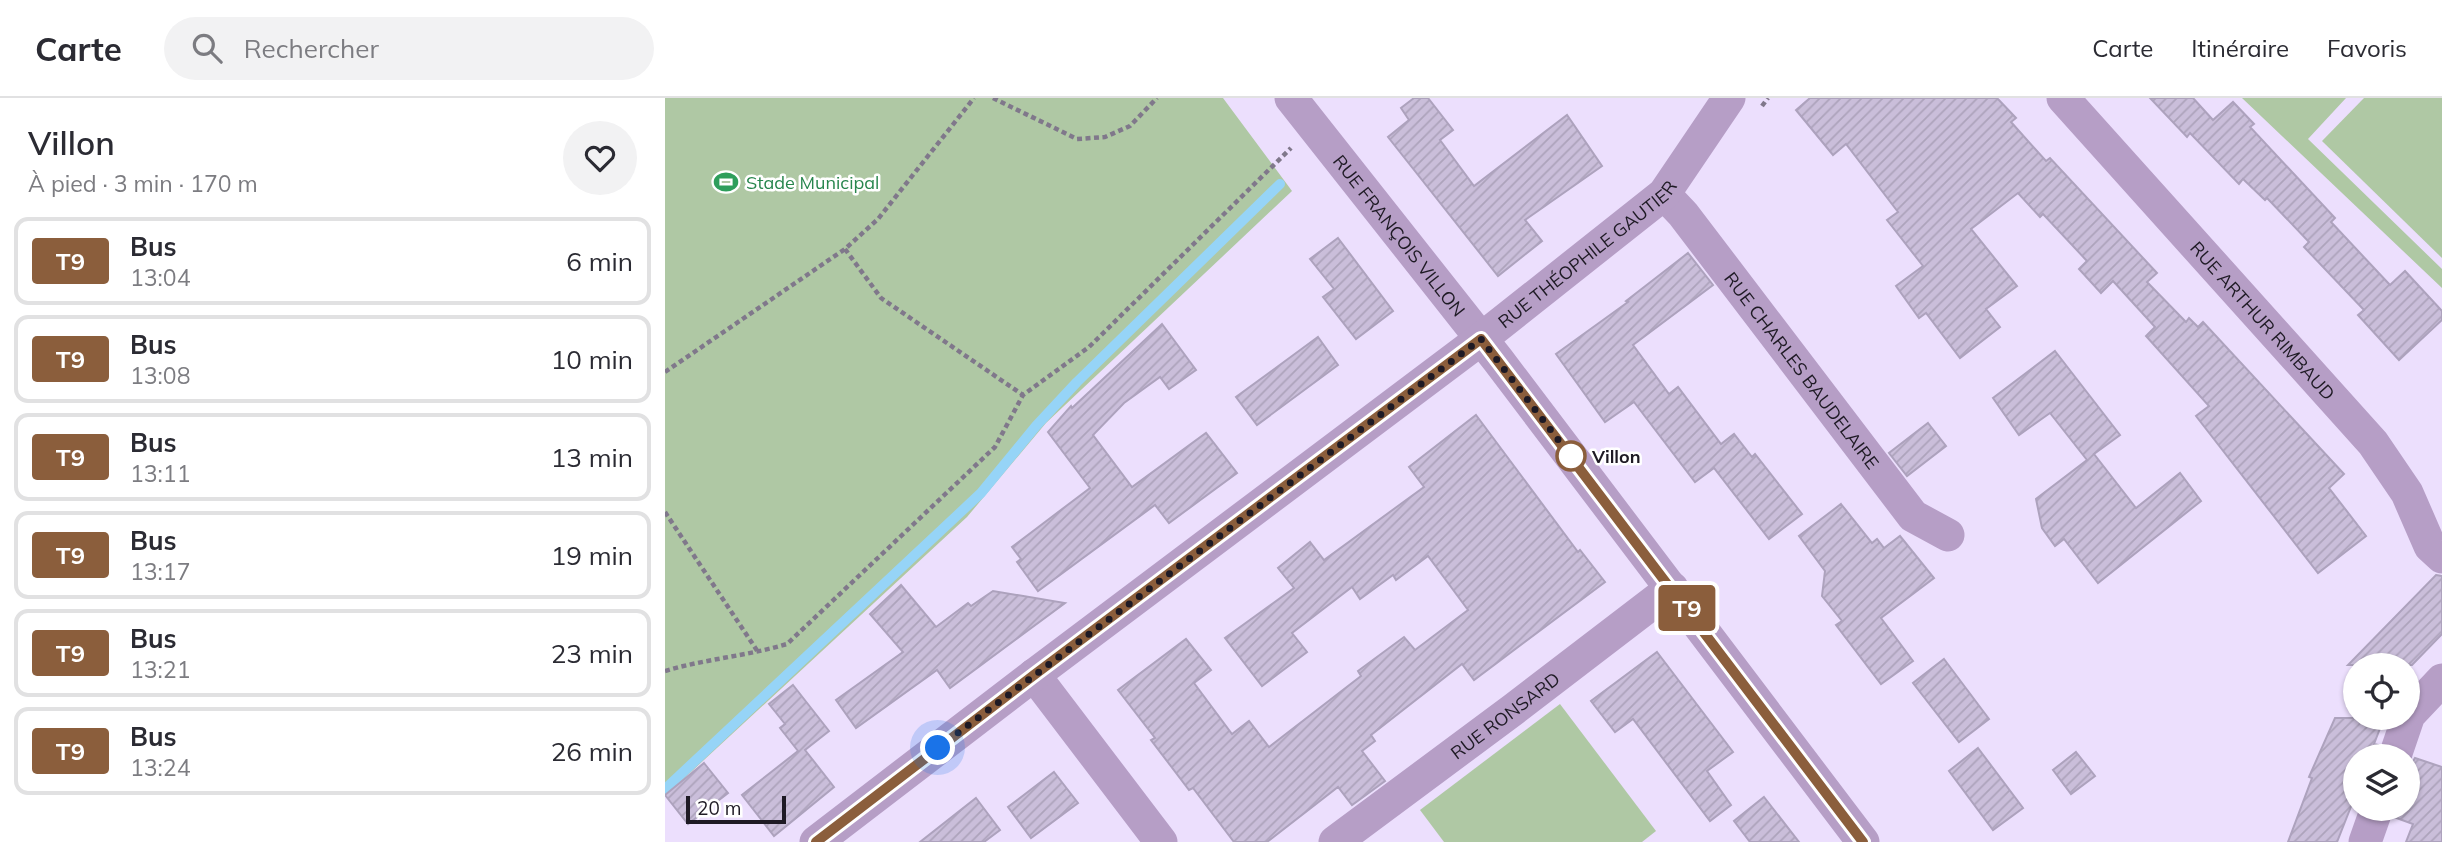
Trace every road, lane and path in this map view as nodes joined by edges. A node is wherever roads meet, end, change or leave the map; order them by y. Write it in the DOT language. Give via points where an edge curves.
graph roads {
  1 [pos="974,98"];
  2 [pos="993,98"];
  3 [pos="1157,98"];
  4 [pos="1291,98"];
  5 [pos="1729,98"];
  6 [pos="2063,98"];
  7 [pos="1313,128"];
  8 [pos="1664,194"];
  9 [pos="845,249"];
  10 [pos="1481,339"];
  11 [pos="665,372"];
  12 [pos="1023,396"];
  13 [pos="665,512"];
  14 [pos="1948,535"];
  15 [pos="2442,557"];
  16 [pos="1672,588"];
  17 [pos="758,652"];
  18 [pos="665,671"];
  19 [pos="1034,675"];
  20 [pos="2442,680"];
  21 [pos="2399,744"];
  22 [pos="2372,821"];
  23 [pos="816,842"];
  24 [pos="1161,842"];
  25 [pos="1335,842"];
  26 [pos="1863,842"];
  27 [pos="2365,842"];
  1 -- 9 [label="path" via="878,219"];
  2 -- 3 [label="path" via="1077,139 1105,137 1130,126"];
  4 -- 7 [label="street, RUE FRANÇOIS VILLON"];
  5 -- 8 [label="street, RUE THÉOPHILE GAUTIER"];
  6 -- 15 [label="street, RUE ARTHUR RIMBAUD" via="2373,443 2407,493 2430,546"];
  7 -- 10 [label="street, RUE FRANÇOIS VILLON"];
  7 -- 12 [label="path" via="1089,347"];
  8 -- 10 [label="street, RUE THÉOPHILE GAUTIER"];
  8 -- 14 [label="street, RUE CHARLES BAUDELAIRE" via="1913,516"];
  9 -- 11 [label="path"];
  9 -- 12 [label="path" via="881,298"];
  10 -- 16 [label="street, RUE FRANÇOIS VILLON"];
  10 -- 19 [label="street, RUE THÉOPHILE GAUTIER"];
  12 -- 17 [label="path" via="995,447 787,644"];
  13 -- 17 [label="path"];
  16 -- 25 [label="street, RUE RONSARD"];
  16 -- 26 [label="street, RUE FRANÇOIS VILLON"];
  17 -- 18 [label="path"];
  19 -- 23 [label="street, RUE THÉOPHILE GAUTIER"];
  19 -- 24 [label="street"];
  20 -- 21 [label="street" via="2409,715"];
  22 -- 27 [label="street"];
}
